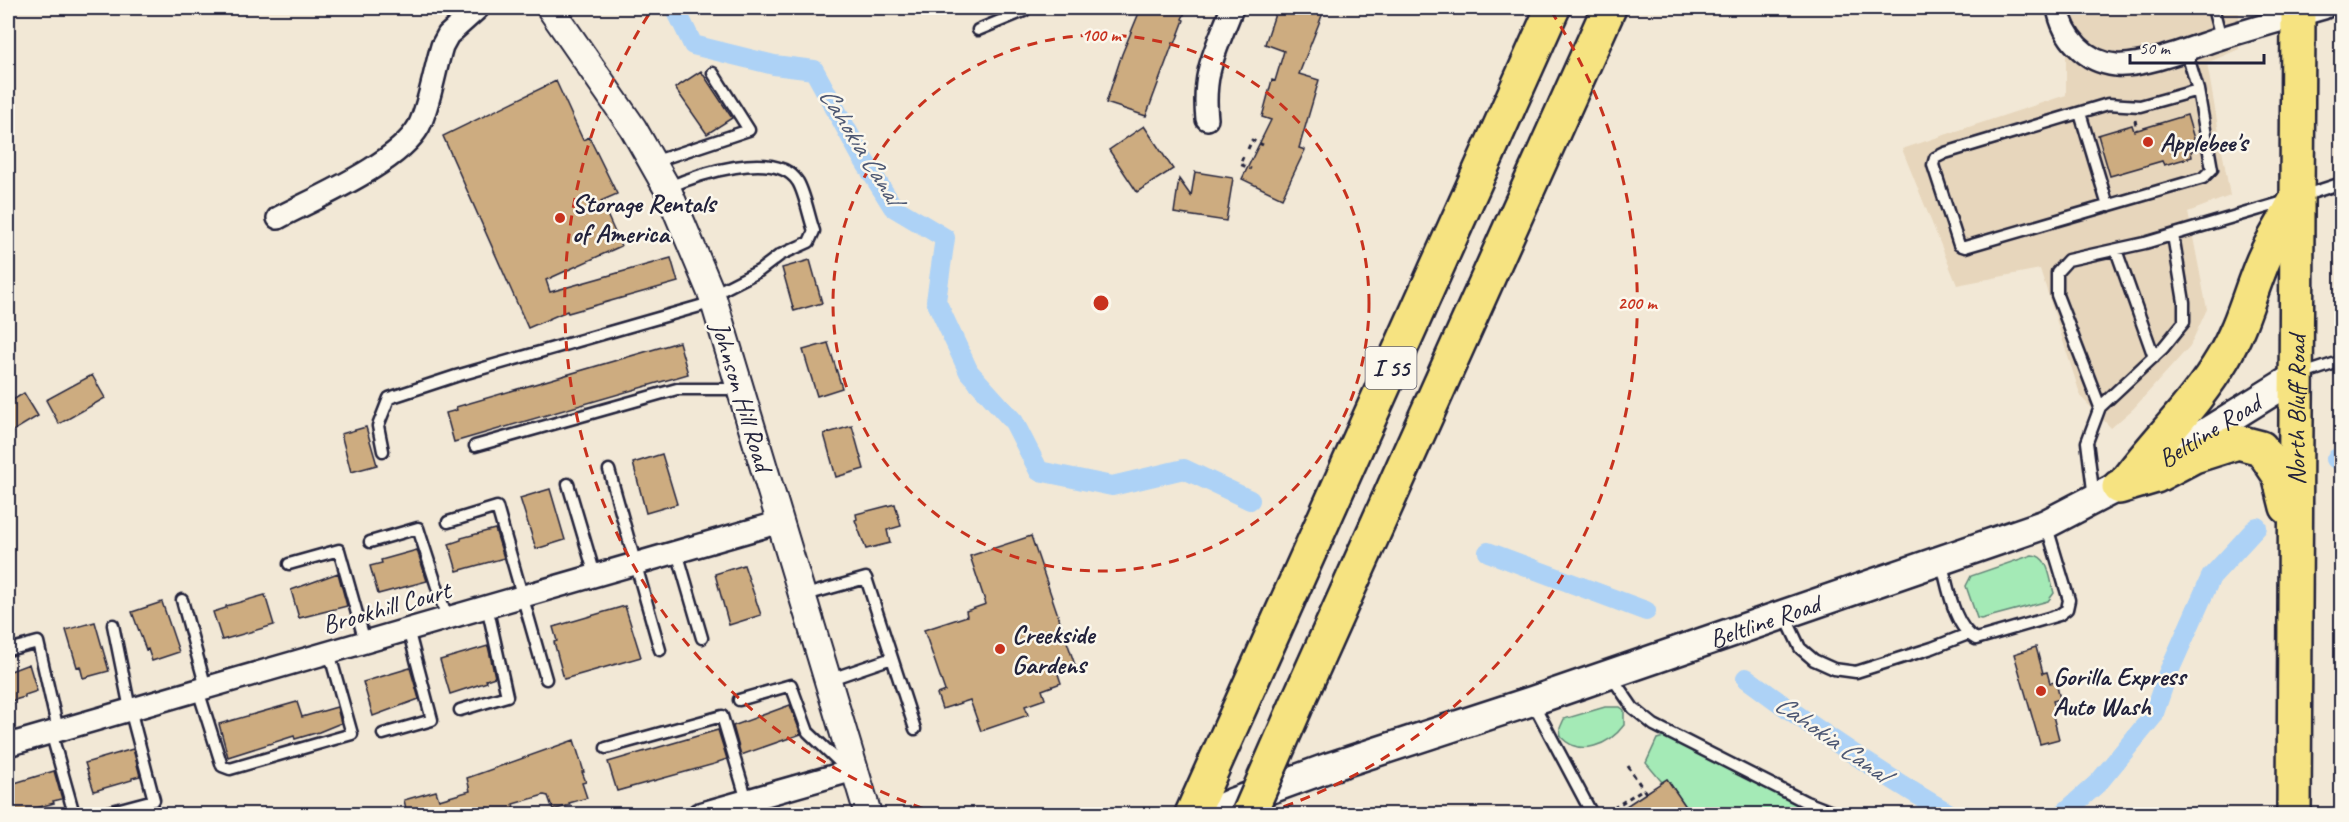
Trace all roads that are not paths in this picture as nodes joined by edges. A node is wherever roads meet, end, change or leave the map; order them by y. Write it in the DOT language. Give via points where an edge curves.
graph roads {
  1 [pos="478,8"];
  2 [pos="550,8"];
  3 [pos="1024,8"];
  4 [pos="1232,8"];
  5 [pos="1553,8"];
  6 [pos="1609,8"];
  7 [pos="2058,8"];
  8 [pos="2213,8"];
  9 [pos="2307,10"];
  10 [pos="978,30"];
  11 [pos="2221,38"];
  12 [pos="2186,50"];
  13 [pos="713,73"];
  14 [pos="2198,90"];
  15 [pos="2080,113"];
  16 [pos="1207,119"];
  17 [pos="652,162"];
  18 [pos="2342,183"];
  19 [pos="667,188"];
  20 [pos="2296,198"];
  21 [pos="2109,206"];
  22 [pos="278,218"];
  23 [pos="2173,235"];
  24 [pos="2116,250"];
  25 [pos="713,298"];
  26 [pos="2154,357"];
  27 [pos="2342,361"];
  28 [pos="2297,376"];
  29 [pos="740,389"];
  30 [pos="2100,407"];
  31 [pos="475,446"];
  32 [pos="383,451"];
  33 [pos="609,470"];
  34 [pos="568,484"];
  35 [pos="2113,490"];
  36 [pos="448,522"];
  37 [pos="780,522"];
  38 [pos="2046,524"];
  39 [pos="370,542"];
  40 [pos="677,552"];
  41 [pos="2296,553"];
  42 [pos="1941,561"];
  43 [pos="290,564"];
  44 [pos="636,564"];
  45 [pos="595,575"];
  46 [pos="523,596"];
  47 [pos="802,596"];
  48 [pos="182,600"];
  49 [pos="488,606"];
  50 [pos="1784,615"];
  51 [pos="447,618"];
  52 [pos="113,625"];
  53 [pos="408,629"];
  54 [pos="1968,634"];
  55 [pos="702,638"];
  56 [pos="365,642"];
  57 [pos="8,650"];
  58 [pos="660,650"];
  59 [pos="329,652"];
  60 [pos="892,658"];
  61 [pos="1610,674"];
  62 [pos="546,679"];
  63 [pos="827,680"];
  64 [pos="202,689"];
  65 [pos="739,700"];
  66 [pos="1532,701"];
  67 [pos="130,710"];
  68 [pos="460,710"];
  69 [pos="915,729"];
  70 [pos="54,731"];
  71 [pos="383,734"];
  72 [pos="8,745"];
  73 [pos="606,748"];
  74 [pos="852,771"];
  75 [pos="749,808"];
  76 [pos="105,813"];
  77 [pos="74,814"];
  78 [pos="699,814"];
  79 [pos="868,814"];
  80 [pos="1192,814"];
  81 [pos="1207,814"];
  82 [pos="1249,814"];
  83 [pos="1592,814"];
  84 [pos="1837,814"];
  85 [pos="2294,814"];
  1 -- 22 [label="street" via="448,35 419,126 400,150"];
  2 -- 17 [label="street, Johnson Hill Road"];
  3 -- 10 [label="lane"];
  4 -- 16 [label="street" via="1207,73"];
  5 -- 80 [label="main road, I 55"];
  6 -- 82 [label="main road, I 55, bridge"];
  7 -- 12 [label="street" via="2076,46 2104,63 2126,65"];
  8 -- 11 [label="lane"];
  9 -- 11 [label="street"];
  9 -- 20 [label="main road, North Bluff Road"];
  11 -- 12 [label="street"];
  12 -- 14 [label="lane"];
  13 -- 17 [label="lane" via="749,130"];
  14 -- 15 [label="lane" via="2140,106 2108,104"];
  14 -- 21 [label="lane" via="2212,169 2209,174"];
  15 -- 21 [label="lane"];
  15 -- 21 [label="lane" via="1935,158 1933,165 1955,239 1965,247"];
  17 -- 19 [label="street, Johnson Hill Road"];
  18 -- 20 [label="lane"];
  19 -- 25 [label="street, Johnson Hill Road"];
  19 -- 25 [label="lane" via="695,176 759,164 781,168 798,182 814,231 809,242 780,255"];
  20 -- 23 [label="lane"];
  20 -- 28 [label="main road, North Bluff Road"];
  20 -- 35 [label="main road" via="2263,260 2242,323 2223,359 2188,408"];
  23 -- 24 [label="lane"];
  23 -- 26 [label="lane" via="2184,322"];
  24 -- 26 [label="lane"];
  24 -- 30 [label="lane" via="2068,260 2057,272 2057,295"];
  25 -- 29 [label="street, Johnson Hill Road"];
  25 -- 32 [label="lane" via="389,398 378,426"];
  26 -- 30 [label="lane"];
  27 -- 28 [label="lane"];
  28 -- 35 [label="main road, Beltline Road"];
  28 -- 41 [label="main road, North Bluff Road"];
  29 -- 31 [label="lane" via="677,389"];
  29 -- 37 [label="street, Johnson Hill Road"];
  30 -- 35 [label="lane" via="2087,442"];
  33 -- 44 [label="lane"];
  34 -- 45 [label="lane"];
  35 -- 38 [label="main road, Beltline Road"];
  35 -- 41 [label="main road" via="2157,476 2194,456 2238,441 2261,448 2279,475"];
  36 -- 46 [label="lane" via="497,507"];
  37 -- 40 [label="street, Brookhill Court"];
  37 -- 47 [label="street, Johnson Hill Road"];
  38 -- 42 [label="main road, Beltline Road"];
  38 -- 54 [label="lane" via="2069,600 2067,609 2059,615 1977,639"];
  39 -- 51 [label="lane" via="418,528"];
  40 -- 44 [label="street, Brookhill Court"];
  40 -- 55 [label="lane"];
  41 -- 85 [label="main road, North Bluff Road"];
  42 -- 50 [label="main road, Beltline Road"];
  42 -- 54 [label="lane" via="1959,624"];
  43 -- 56 [label="lane" via="339,549"];
  44 -- 45 [label="street, Brookhill Court"];
  44 -- 58 [label="lane"];
  45 -- 46 [label="street, Brookhill Court"];
  46 -- 49 [label="street, Brookhill Court"];
  46 -- 62 [label="lane"];
  47 -- 60 [label="lane" via="866,578"];
  47 -- 63 [label="street, Johnson Hill Road"];
  48 -- 64 [label="lane"];
  49 -- 51 [label="street, Brookhill Court"];
  49 -- 68 [label="lane" via="507,696"];
  50 -- 54 [label="lane" via="1800,648 1814,660 1834,669 1856,672"];
  50 -- 61 [label="main road, Beltline Road"];
  51 -- 53 [label="street, Brookhill Court"];
  52 -- 67 [label="lane"];
  53 -- 56 [label="street, Brookhill Court"];
  53 -- 71 [label="lane" via="432,720"];
  56 -- 59 [label="street, Brookhill Court"];
  57 -- 70 [label="lane" via="38,642"];
  59 -- 64 [label="street, Brookhill Court"];
  59 -- 64 [label="lane" via="351,734 231,769 222,766"];
  60 -- 63 [label="lane"];
  60 -- 69 [label="lane"];
  61 -- 66 [label="main road, Beltline Road"];
  61 -- 84 [label="lane" via="1633,708 1654,725"];
  63 -- 74 [label="street, Johnson Hill Road"];
  64 -- 67 [label="street, Brookhill Court"];
  65 -- 74 [label="lane" via="791,685 808,732"];
  66 -- 81 [label="main road, Beltline Road" via="1310,774"];
  66 -- 83 [label="lane"];
  67 -- 70 [label="street, Brookhill Court"];
  67 -- 76 [label="lane" via="154,800"];
  70 -- 72 [label="street, Brookhill Court"];
  70 -- 77 [label="lane"];
  73 -- 75 [label="lane" via="722,716"];
  74 -- 75 [label="street"];
  74 -- 79 [label="street, Johnson Hill Road"];
  75 -- 78 [label="street"];
}
